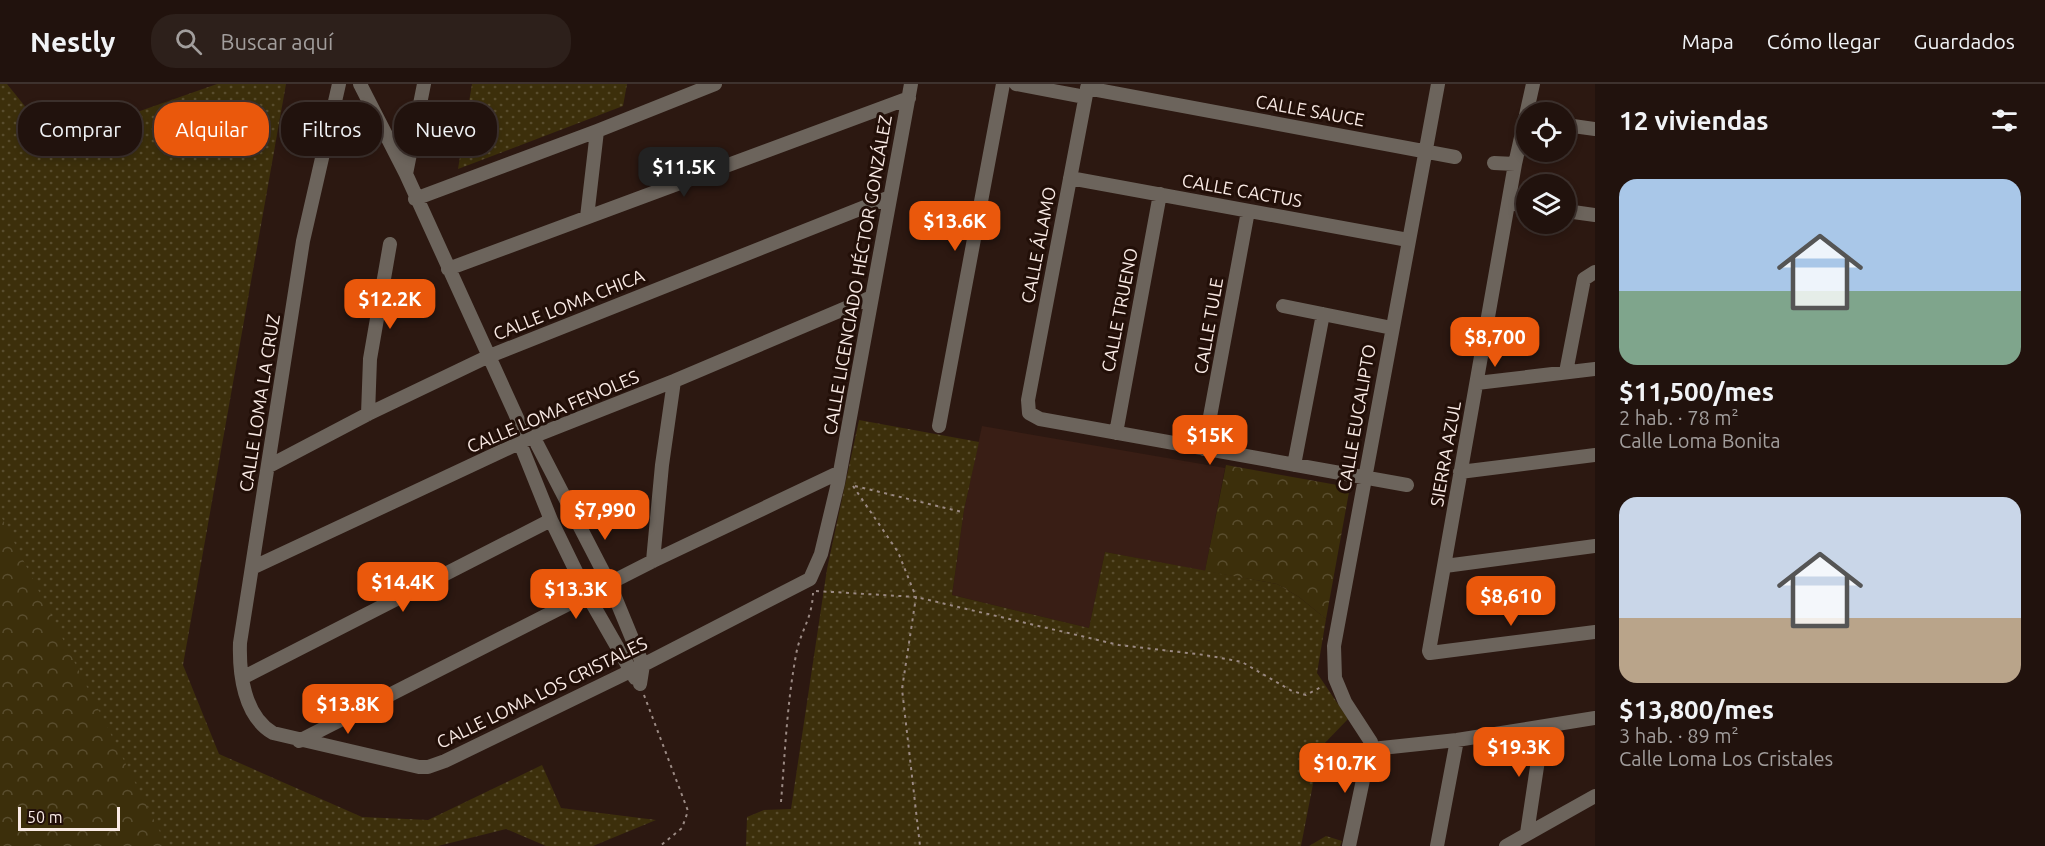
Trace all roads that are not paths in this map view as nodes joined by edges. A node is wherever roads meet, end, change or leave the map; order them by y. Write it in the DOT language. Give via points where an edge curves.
graph roads {
  1 [pos="339,84"];
  2 [pos="360,84"];
  3 [pos="424,84"];
  4 [pos="715,84"];
  5 [pos="1003,84"];
  6 [pos="1016,84"];
  7 [pos="1438,84"];
  8 [pos="1533,84"];
  9 [pos="1086,90"];
  10 [pos="910,91"];
  11 [pos="1530,102"];
  12 [pos="1576,126"];
  13 [pos="1595,129"];
  14 [pos="597,131"];
  15 [pos="1426,151"];
  16 [pos="1455,157"];
  17 [pos="1516,160"];
  18 [pos="1494,163"];
  19 [pos="1515,164"];
  20 [pos="406,174"];
  21 [pos="1070,178"];
  22 [pos="1160,194"];
  23 [pos="890,197"];
  24 [pos="415,199"];
  25 [pos="1509,203"];
  26 [pos="1516,204"];
  27 [pos="1248,211"];
  28 [pos="1576,213"];
  29 [pos="1595,216"];
  30 [pos="587,217"];
  31 [pos="1408,240"];
  32 [pos="390,244"];
  33 [pos="448,269"];
  34 [pos="1595,272"];
  35 [pos="872,297"];
  36 [pos="1283,306"];
  37 [pos="1323,314"];
  38 [pos="1392,328"];
  39 [pos="487,357"];
  40 [pos="1595,369"];
  41 [pos="1566,372"];
  42 [pos="675,381"];
  43 [pos="1477,383"];
  44 [pos="368,414"];
  45 [pos="939,426"];
  46 [pos="1116,433"];
  47 [pos="525,437"];
  48 [pos="1204,449"];
  49 [pos="1595,455"];
  50 [pos="1294,465"];
  51 [pos="269,466"];
  52 [pos="1460,472"];
  53 [pos="839,477"];
  54 [pos="1365,478"];
  55 [pos="1407,486"];
  56 [pos="551,520"];
  57 [pos="1595,546"];
  58 [pos="653,561"];
  59 [pos="1445,566"];
  60 [pos="252,568"];
  61 [pos="610,585"];
  62 [pos="811,585"];
  63 [pos="588,596"];
  64 [pos="1595,632"];
  65 [pos="643,665"];
  66 [pos="630,671"];
  67 [pos="242,678"];
  68 [pos="1595,718"];
  69 [pos="262,726"];
  70 [pos="1543,727"];
  71 [pos="1457,740"];
  72 [pos="299,741"];
  73 [pos="1372,749"];
  74 [pos="1595,795"];
  75 [pos="1527,833"];
  76 [pos="1348,846"];
  77 [pos="1437,846"];
  78 [pos="1506,846"];
  1 -- 51 [label="street, CALLE LOMA LA CRUZ" via="303,241"];
  2 -- 20 [label="street"];
  3 -- 20 [label="street"];
  4 -- 14 [label="street"];
  5 -- 45 [label="street"];
  6 -- 9 [label="street, CALLE SAUCE"];
  7 -- 15 [label="street, CALLE EUCALIPTO"];
  8 -- 11 [label="street, SIERRA AZUL"];
  9 -- 15 [label="street, CALLE SAUCE"];
  9 -- 21 [label="street, CALLE ÁLAMO"];
  10 -- 23 [label="street, CALLE LICENCIADO HÉCTOR GONZÁLEZ"];
  10 -- 30 [label="street"];
  12 -- 13 [label="street"];
  14 -- 24 [label="street"];
  14 -- 30 [label="street"];
  15 -- 16 [label="street, CALLE SAUCE"];
  15 -- 31 [label="street, CALLE EUCALIPTO"];
  17 -- 19 [label="street, SIERRA AZUL"];
  18 -- 19 [label="street"];
  19 -- 25 [label="street, SIERRA AZUL"];
  20 -- 24 [label="street"];
  21 -- 22 [label="street, CALLE CACTUS"];
  21 -- 46 [label="street, CALLE ÁLAMO" via="1028,400 1029,413 1040,419"];
  22 -- 27 [label="street, CALLE CACTUS"];
  22 -- 46 [label="street, CALLE TRUENO"];
  23 -- 35 [label="street, CALLE LICENCIADO HÉCTOR GONZÁLEZ"];
  23 -- 39 [label="street, CALLE LOMA CHICA"];
  24 -- 33 [label="street"];
  25 -- 26 [label="street"];
  25 -- 43 [label="street, SIERRA AZUL"];
  27 -- 31 [label="street, CALLE CACTUS"];
  27 -- 48 [label="street, CALLE TULE"];
  28 -- 29 [label="street"];
  30 -- 33 [label="street"];
  31 -- 38 [label="street, CALLE EUCALIPTO"];
  32 -- 44 [label="street" via="370,359"];
  33 -- 39 [label="street"];
  34 -- 41 [label="street" via="1584,279"];
  35 -- 42 [label="street, CALLE LOMA FENOLES"];
  35 -- 53 [label="street, CALLE LICENCIADO HÉCTOR GONZÁLEZ"];
  36 -- 37 [label="street"];
  37 -- 38 [label="street"];
  37 -- 50 [label="street"];
  38 -- 54 [label="street, CALLE EUCALIPTO"];
  39 -- 44 [label="street, CALLE LOMA CHICA"];
  39 -- 47 [label="street"];
  40 -- 41 [label="street"];
  41 -- 43 [label="street"];
  42 -- 47 [label="street, CALLE LOMA FENOLES"];
  42 -- 58 [label="street"];
  43 -- 52 [label="street, SIERRA AZUL"];
  44 -- 51 [label="street, CALLE LOMA CHICA"];
  46 -- 48 [label="street"];
  47 -- 56 [label="street"];
  47 -- 60 [label="street, CALLE LOMA FENOLES"];
  47 -- 61 [label="street"];
  48 -- 50 [label="street"];
  49 -- 52 [label="street"];
  50 -- 54 [label="street"];
  51 -- 60 [label="street, CALLE LOMA LA CRUZ"];
  52 -- 59 [label="street, SIERRA AZUL"];
  53 -- 58 [label="street"];
  53 -- 62 [label="street, CALLE LICENCIADO HÉCTOR GONZÁLEZ"];
  54 -- 55 [label="street"];
  54 -- 73 [label="street, CALLE EUCALIPTO" via="1334,646 1335,678 1345,702 1370,738"];
  56 -- 63 [label="street"];
  56 -- 67 [label="street"];
  57 -- 59 [label="street"];
  58 -- 61 [label="street"];
  59 -- 64 [label="street, SIERRA AZUL" via="1430,653"];
  60 -- 67 [label="street, CALLE LOMA LA CRUZ" via="240,643"];
  61 -- 63 [label="street"];
  61 -- 65 [label="street"];
  62 -- 65 [label="street, CALLE LOMA LOS CRISTALES"];
  63 -- 66 [label="street"];
  63 -- 72 [label="street"];
  65 -- 66 [label="street, CALLE LOMA LOS CRISTALES"];
  65 -- 66 [label="street" via="640,684"];
  66 -- 72 [label="street, CALLE LOMA LOS CRISTALES" via="428,767"];
  67 -- 69 [label="street, CALLE LOMA LA CRUZ"];
  68 -- 70 [label="street"];
  69 -- 72 [label="street, CALLE LOMA LOS CRISTALES" via="280,737"];
  70 -- 71 [label="street"];
  70 -- 75 [label="street"];
  71 -- 73 [label="street"];
  71 -- 77 [label="street"];
  73 -- 76 [label="street"];
  74 -- 75 [label="street"];
  75 -- 78 [label="street"];
}
